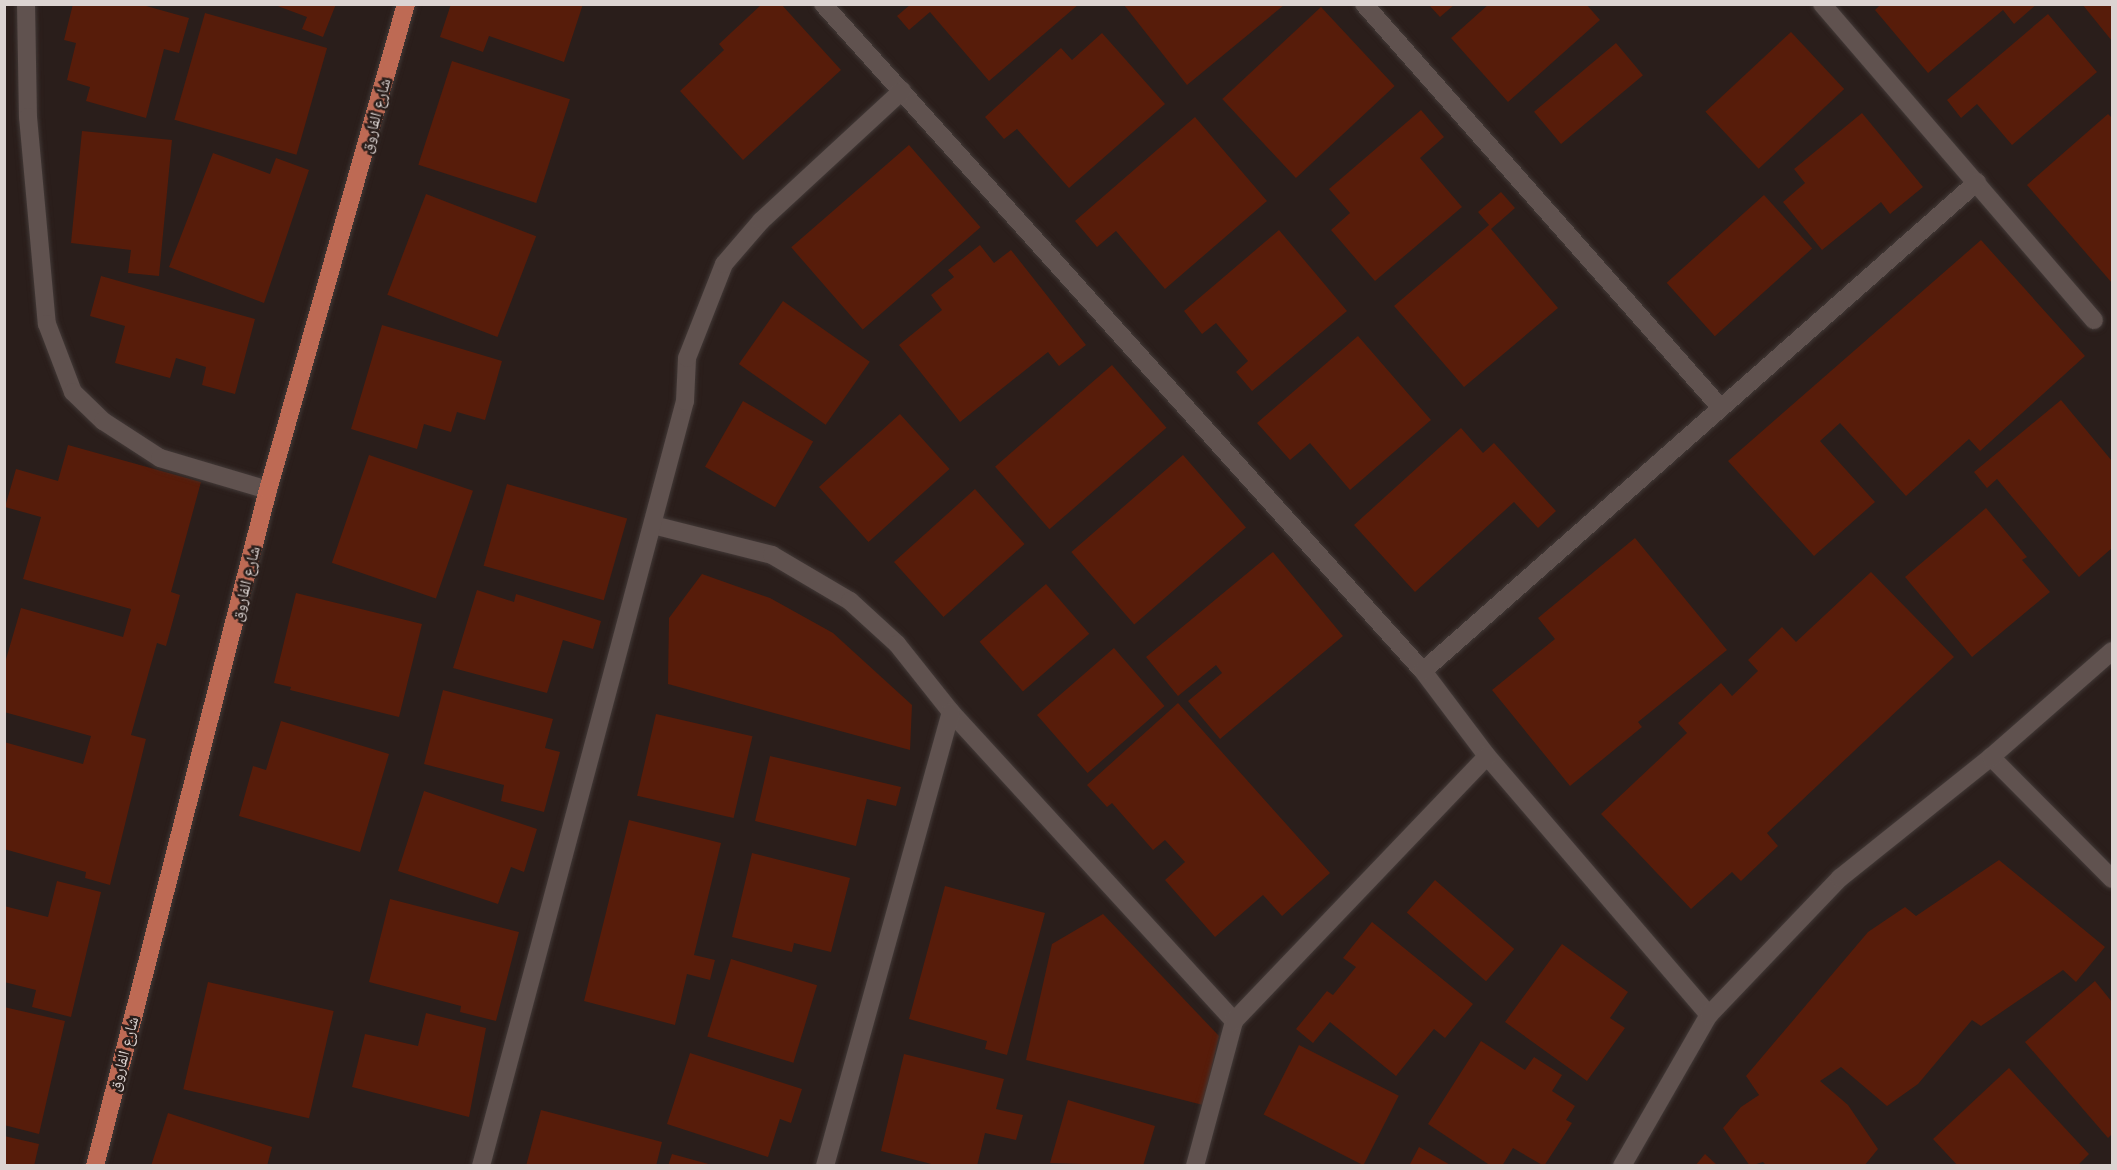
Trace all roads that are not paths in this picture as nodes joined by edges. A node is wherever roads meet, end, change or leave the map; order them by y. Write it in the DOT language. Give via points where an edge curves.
graph roads {
  1 [pos="26,4"];
  2 [pos="406,4"];
  3 [pos="823,4"];
  4 [pos="1364,4"];
  5 [pos="1822,4"];
  6 [pos="902,91"];
  7 [pos="1977,182"];
  8 [pos="2094,320"];
  9 [pos="1721,408"];
  10 [pos="268,490"];
  11 [pos="653,525"];
  12 [pos="2112,651"];
  13 [pos="1423,671"];
  14 [pos="951,711"];
  15 [pos="1487,756"];
  16 [pos="1991,757"];
  17 [pos="2112,879"];
  18 [pos="1709,1015"];
  19 [pos="1234,1021"];
  20 [pos="94,1166"];
  21 [pos="481,1166"];
  22 [pos="825,1166"];
  23 [pos="1195,1166"];
  24 [pos="1622,1166"];
  1 -- 10 [label="street" via="28,117 47,324 73,392 103,421 160,458"];
  2 -- 10 [label="main road, شارع الفاروق"];
  3 -- 6 [label="street"];
  4 -- 9 [label="street"];
  5 -- 7 [label="street"];
  6 -- 11 [label="street" via="761,221 724,264 687,358 685,401"];
  6 -- 13 [label="street"];
  7 -- 8 [label="street"];
  7 -- 9 [label="street"];
  9 -- 13 [label="street"];
  10 -- 20 [label="main road, شارع الفاروق"];
  11 -- 14 [label="street" via="772,555 850,601 897,644"];
  11 -- 21 [label="street"];
  12 -- 16 [label="street"];
  13 -- 15 [label="street"];
  14 -- 19 [label="street"];
  14 -- 22 [label="street"];
  15 -- 18 [label="street"];
  15 -- 19 [label="street"];
  16 -- 17 [label="street"];
  16 -- 18 [label="street" via="1840,878"];
  18 -- 24 [label="street"];
  19 -- 23 [label="street"];
}
